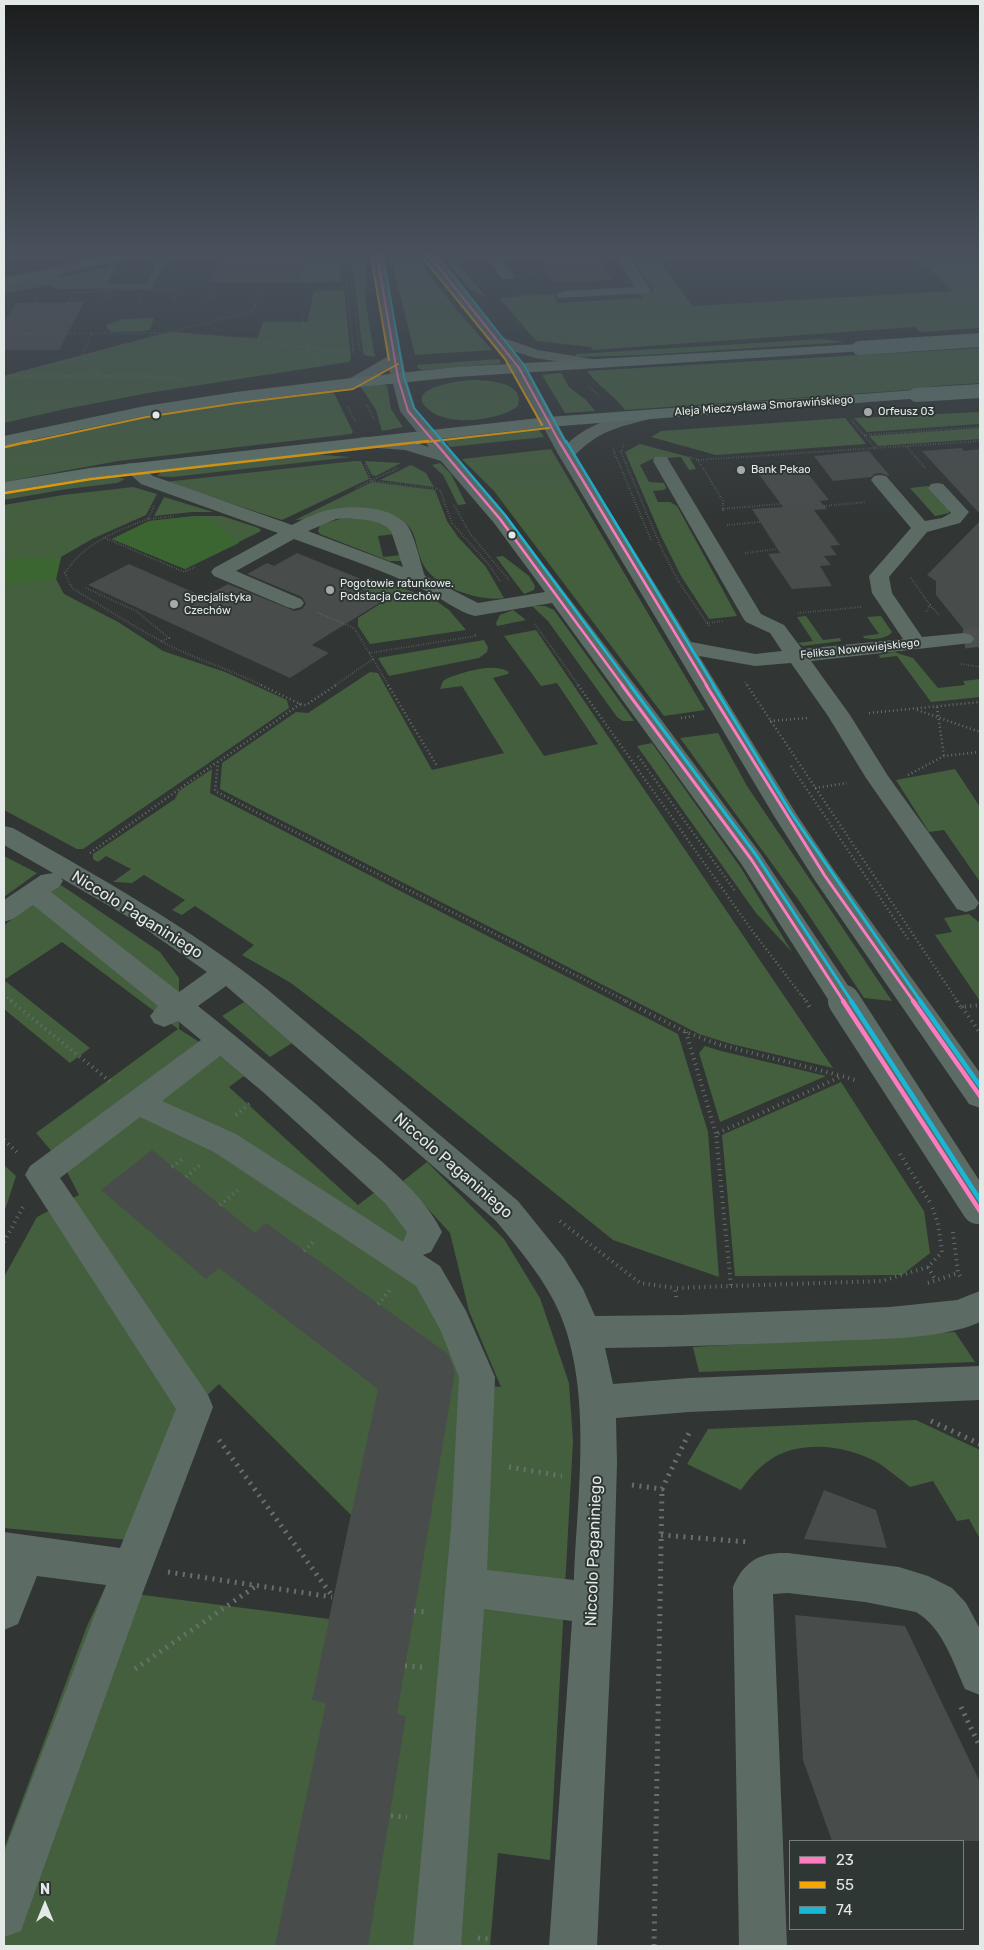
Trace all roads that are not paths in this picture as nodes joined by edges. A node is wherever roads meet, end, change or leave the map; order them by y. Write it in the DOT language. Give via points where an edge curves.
graph roads {
  1 [pos="393,346"];
  2 [pos="502,346"];
  3 [pos="514,346"];
  4 [pos="889,346"];
  5 [pos="395,359"];
  6 [pos="594,363"];
  7 [pos="519,368"];
  8 [pos="398,378"];
  9 [pos="352,383"];
  10 [pos="980,391"];
  11 [pos="656,414"];
  12 [pos="548,422"];
  13 [pos="428,436"];
  14 [pos="4,441"];
  15 [pos="364,451"];
  16 [pos="566,454"];
  17 [pos="447,457"];
  18 [pos="661,461"];
  19 [pos="132,468"];
  20 [pos="880,480"];
  21 [pos="4,488"];
  22 [pos="937,488"];
  23 [pos="921,528"];
  24 [pos="294,531"];
  25 [pos="416,578"];
  26 [pos="557,596"];
  27 [pos="302,607"];
  28 [pos="964,639"];
  29 [pos="916,643"];
  30 [pos="682,647"];
  31 [pos="795,655"];
  32 [pos="731,662"];
  33 [pos="710,692"];
  34 [pos="4,834"];
  35 [pos="66,870"];
  36 [pos="34,892"];
  37 [pos="966,903"];
  38 [pos="4,913"];
  39 [pos="227,972"];
  40 [pos="170,1011"];
  41 [pos="221,1040"];
  42 [pos="980,1096"];
  43 [pos="136,1102"];
  44 [pos="979,1209"];
  45 [pos="419,1242"];
  46 [pos="978,1307"];
  47 [pos="584,1332"];
  48 [pos="980,1383"];
  49 [pos="597,1402"];
  50 [pos="15,1553"];
  51 [pos="125,1566"];
  52 [pos="465,1587"];
  53 [pos="593,1603"];
  54 [pos="4,1610"];
  55 [pos="980,1674"];
  56 [pos="4,1914"];
  57 [pos="437,1946"];
  58 [pos="572,1946"];
  59 [pos="763,1946"];
  1 -- 5 [label="street"];
  2 -- 7 [label="street"];
  3 -- 6 [label="street" via="535,354"];
  4 -- 6 [label="main road, bridge"];
  5 -- 8 [label="street"];
  5 -- 9 [label="street"];
  6 -- 7 [label="main road"];
  7 -- 8 [label="main road"];
  7 -- 12 [label="street"];
  8 -- 9 [label="main road"];
  8 -- 13 [label="street" via="408,411"];
  9 -- 14 [label="main road" via="145,411"];
  10 -- 11 [label="main road, Aleja Mieczysława Smorawińskiego, bridge"];
  11 -- 12 [label="main road, Aleja Mieczysława Smorawińskiego"];
  11 -- 16 [label="street" via="595,428"];
  12 -- 13 [label="main road, Aleja Mieczysława Smorawińskiego"];
  12 -- 16 [label="street"];
  13 -- 15 [label="main road"];
  13 -- 17 [label="street"];
  15 -- 17 [label="street" via="406,445"];
  15 -- 19 [label="main road"];
  16 -- 30 [label="street"];
  17 -- 26 [label="street" via="500,519"];
  18 -- 31 [label="street" via="753,618 777,629"];
  19 -- 21 [label="main road"];
  19 -- 24 [label="street" via="147,480"];
  20 -- 23 [label="street"];
  22 -- 23 [label="street" via="960,512 952,521"];
  23 -- 29 [label="street" via="879,576 882,593"];
  24 -- 25 [label="street"];
  24 -- 25 [label="street" via="334,514 362,513 384,518 394,523 403,534"];
  24 -- 27 [label="street" via="221,572"];
  25 -- 26 [label="street" via="453,595 475,610"];
  26 -- 44 [label="street, bridge" via="751,859"];
  28 -- 29 [label="street, Feliksa Nowowiejskiego"];
  29 -- 31 [label="street, Feliksa Nowowiejskiego"];
  30 -- 32 [label="street"];
  30 -- 33 [label="street"];
  31 -- 32 [label="street, Feliksa Nowowiejskiego"];
  31 -- 37 [label="street"];
  32 -- 33 [label="street, Feliksa Nowowiejskiego"];
  33 -- 42 [label="street" via="825,876"];
  34 -- 35 [label="street, Niccolo Paganiniego"];
  35 -- 36 [label="street"];
  35 -- 39 [label="street, Niccolo Paganiniego" via="139,912"];
  36 -- 38 [label="street"];
  36 -- 40 [label="street"];
  39 -- 40 [label="street"];
  39 -- 47 [label="street, Niccolo Paganiniego" via="507,1210 556,1275"];
  40 -- 41 [label="street"];
  41 -- 43 [label="street"];
  41 -- 45 [label="street" via="396,1194 426,1232"];
  43 -- 51 [label="street" via="41,1175 195,1407"];
  43 -- 52 [label="street" via="225,1144 428,1276 454,1322 477,1377"];
  46 -- 47 [label="street" via="960,1315 890,1323"];
  47 -- 49 [label="street, Niccolo Paganiniego"];
  48 -- 49 [label="street"];
  49 -- 53 [label="street, Niccolo Paganiniego"];
  50 -- 51 [label="street"];
  50 -- 54 [label="street"];
  51 -- 56 [label="street"];
  52 -- 53 [label="street"];
  52 -- 57 [label="street"];
  53 -- 58 [label="street, Niccolo Paganiniego"];
  55 -- 59 [label="street" via="948,1612 923,1594 779,1572 758,1580 753,1587"];
}
